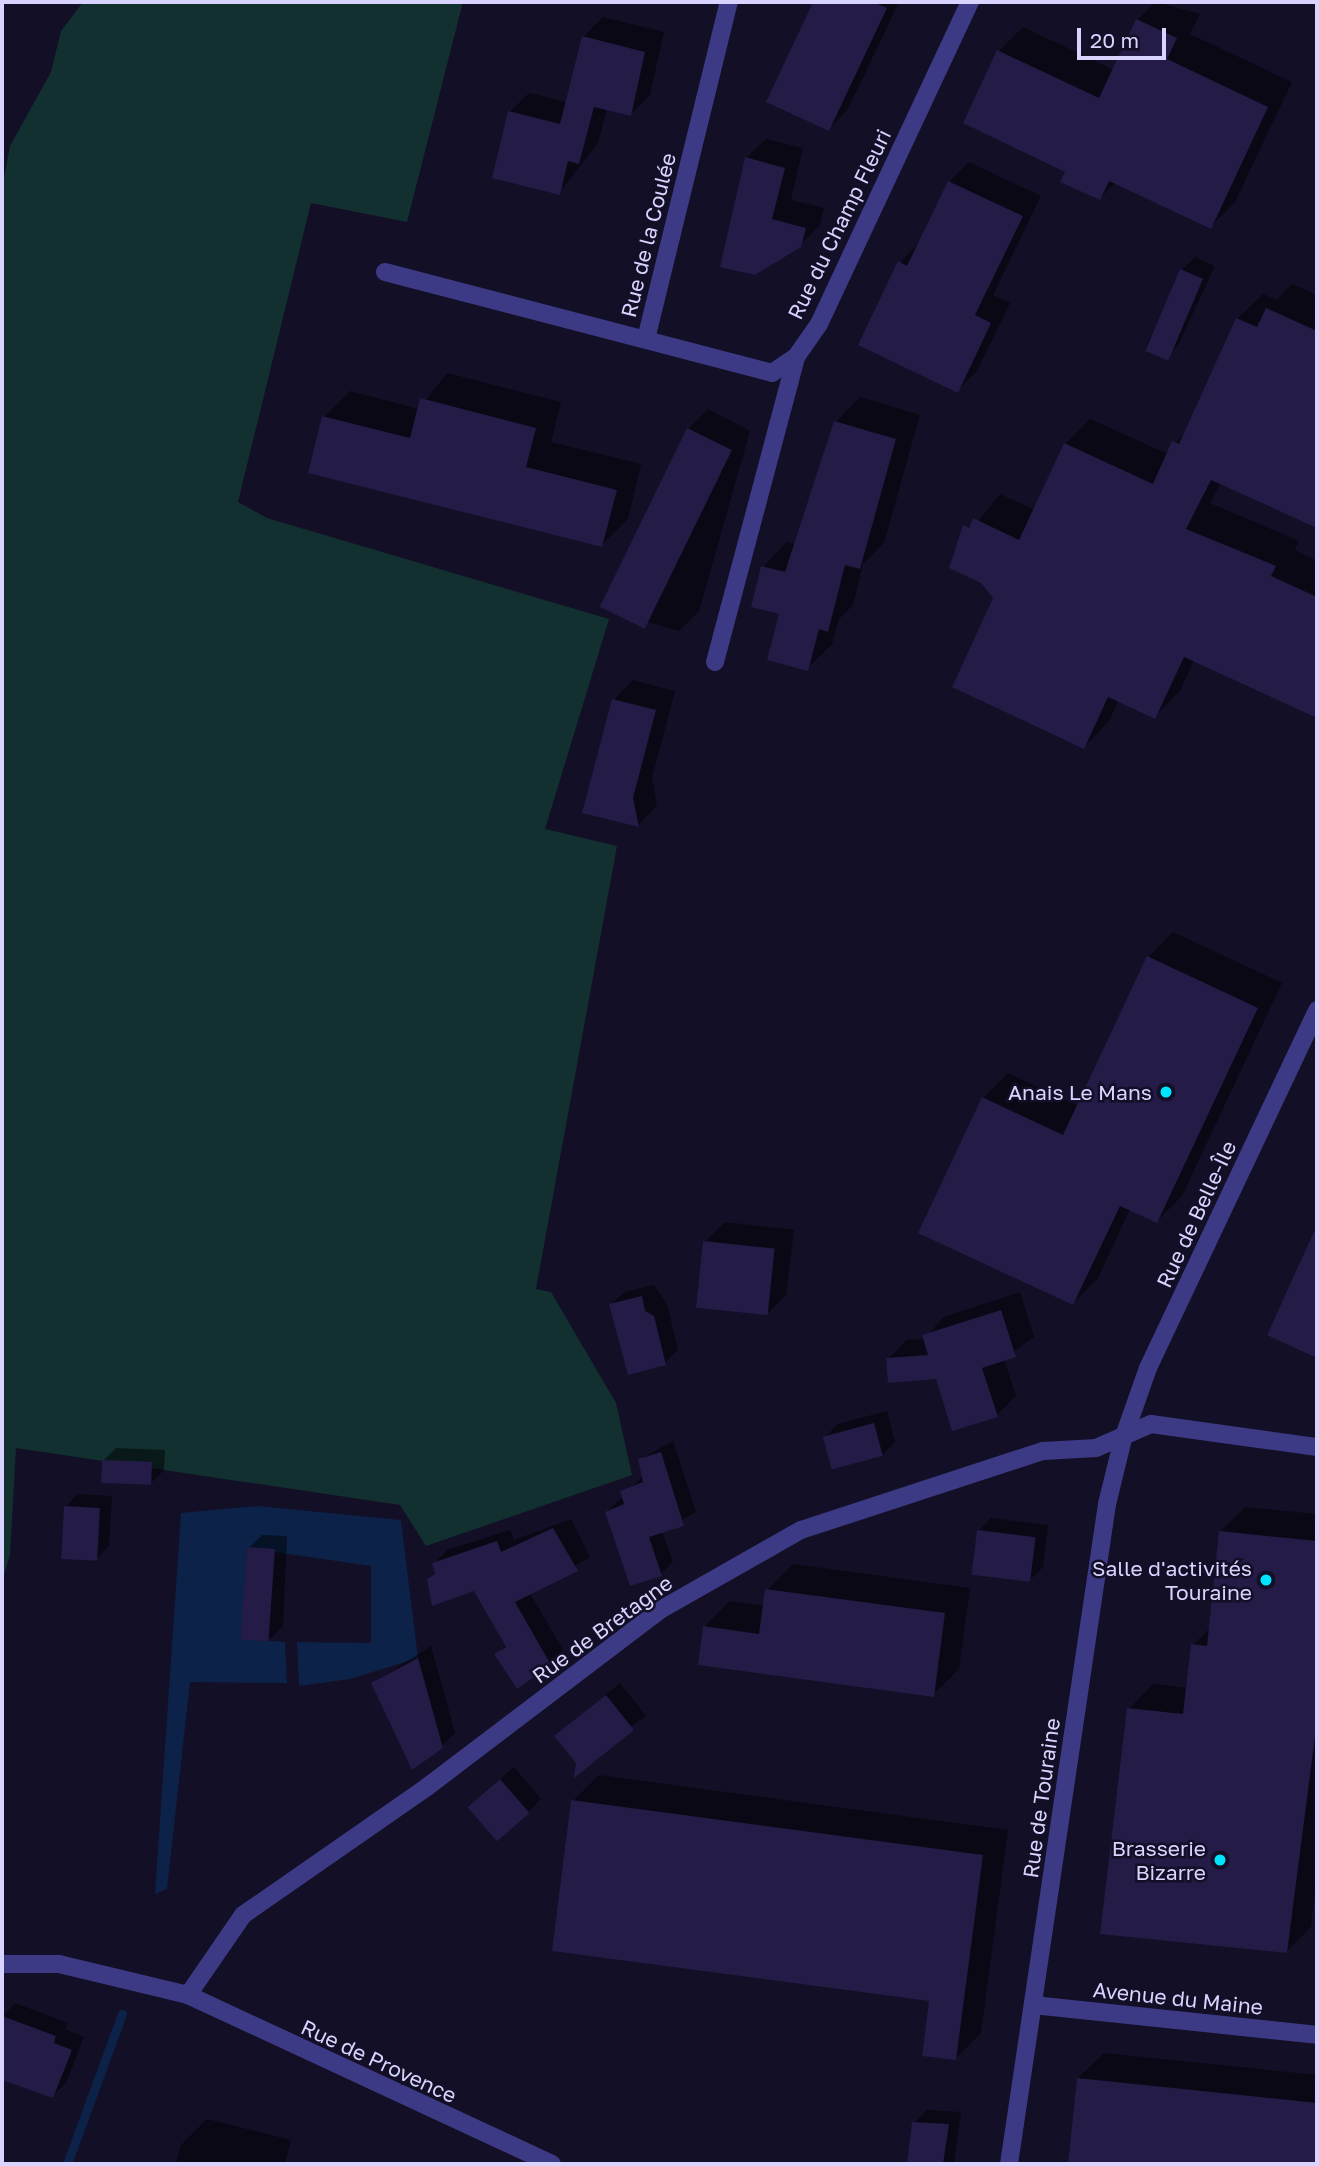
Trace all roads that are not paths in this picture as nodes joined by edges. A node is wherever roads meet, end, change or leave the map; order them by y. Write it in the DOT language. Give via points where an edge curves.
graph roads {
  1 [pos="729,2"];
  2 [pos="970,2"];
  3 [pos="385,272"];
  4 [pos="646,340"];
  5 [pos="796,357"];
  6 [pos="715,662"];
  7 [pos="1317,1010"];
  8 [pos="1123,1439"];
  9 [pos="1317,1447"];
  10 [pos="2,1964"];
  11 [pos="188,1995"];
  12 [pos="1033,2005"];
  13 [pos="1317,2035"];
  14 [pos="552,2164"];
  15 [pos="1009,2164"];
  1 -- 4 [label="street, Rue de la Coulée"];
  2 -- 5 [label="street, Rue du Champ Fleuri" via="819,324"];
  3 -- 4 [label="street, Rue de la Coulée"];
  4 -- 5 [label="street, Rue du Champ Fleuri" via="772,373"];
  5 -- 6 [label="street"];
  7 -- 8 [label="street, Rue de Belle-Île" via="1148,1368"];
  8 -- 9 [label="street, Rue de Bretagne" via="1150,1424"];
  8 -- 11 [label="street, Rue de Bretagne" via="1096,1448 1043,1451 801,1530 660,1610 427,1787 243,1915"];
  8 -- 12 [label="street, Rue de Touraine" via="1107,1504"];
  10 -- 11 [label="street, Rue de Provence" via="59,1964"];
  11 -- 14 [label="street, Rue de Provence"];
  12 -- 13 [label="street, Avenue du Maine"];
  12 -- 15 [label="street, Rue de Touraine"];
}
